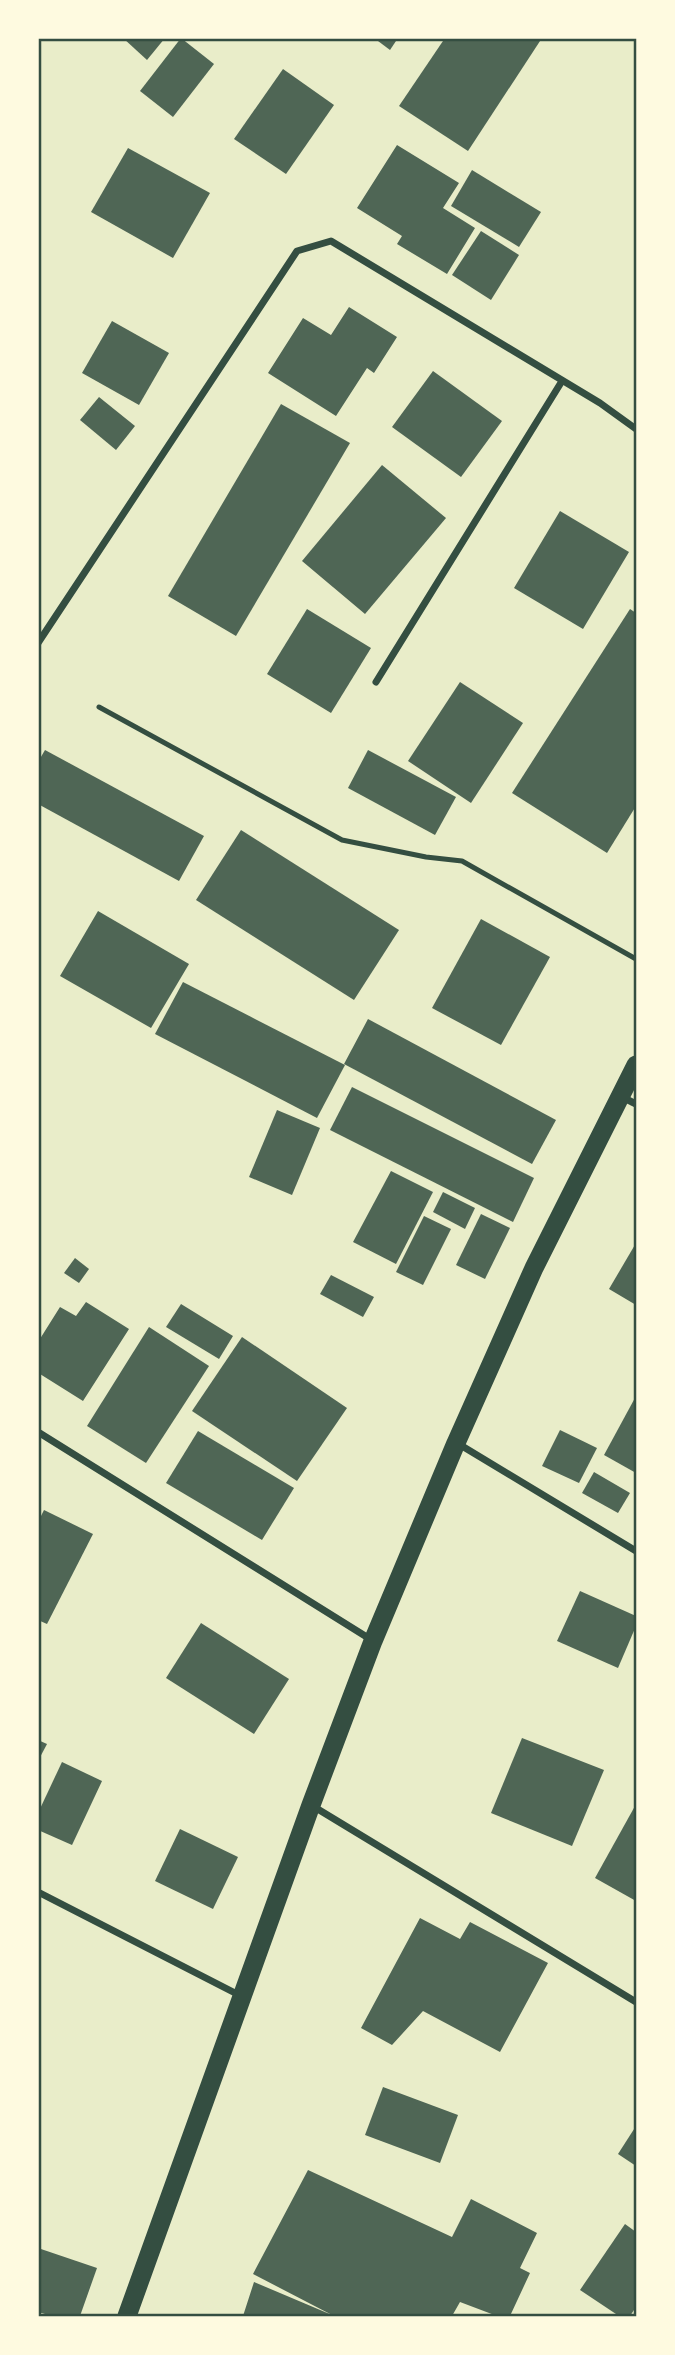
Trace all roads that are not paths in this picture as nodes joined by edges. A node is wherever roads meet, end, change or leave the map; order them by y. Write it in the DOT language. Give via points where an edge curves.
graph roads {
  1 [pos="562,381"];
  2 [pos="636,429"];
  3 [pos="38,643"];
  4 [pos="376,682"];
  5 [pos="99,707"];
  6 [pos="636,959"];
  7 [pos="636,1065"];
  8 [pos="629,1100"];
  9 [pos="38,1432"];
  10 [pos="456,1443"];
  11 [pos="636,1551"];
  12 [pos="373,1641"];
  13 [pos="310,1805"];
  14 [pos="38,1892"];
  15 [pos="243,1997"];
  16 [pos="636,2001"];
  17 [pos="127,2316"];
  1 -- 2 [label="street"];
  1 -- 3 [label="street" via="331,241 297,251"];
  1 -- 4 [label="street"];
  5 -- 6 [label="lane" via="342,840 462,861"];
  7 -- 8 [label="highway"];
  8 -- 10 [label="highway" via="534,1268"];
  9 -- 12 [label="street"];
  10 -- 11 [label="street"];
  10 -- 12 [label="highway"];
  12 -- 13 [label="highway"];
  13 -- 15 [label="highway"];
  13 -- 16 [label="street"];
  14 -- 15 [label="street"];
  15 -- 17 [label="highway"];
}
